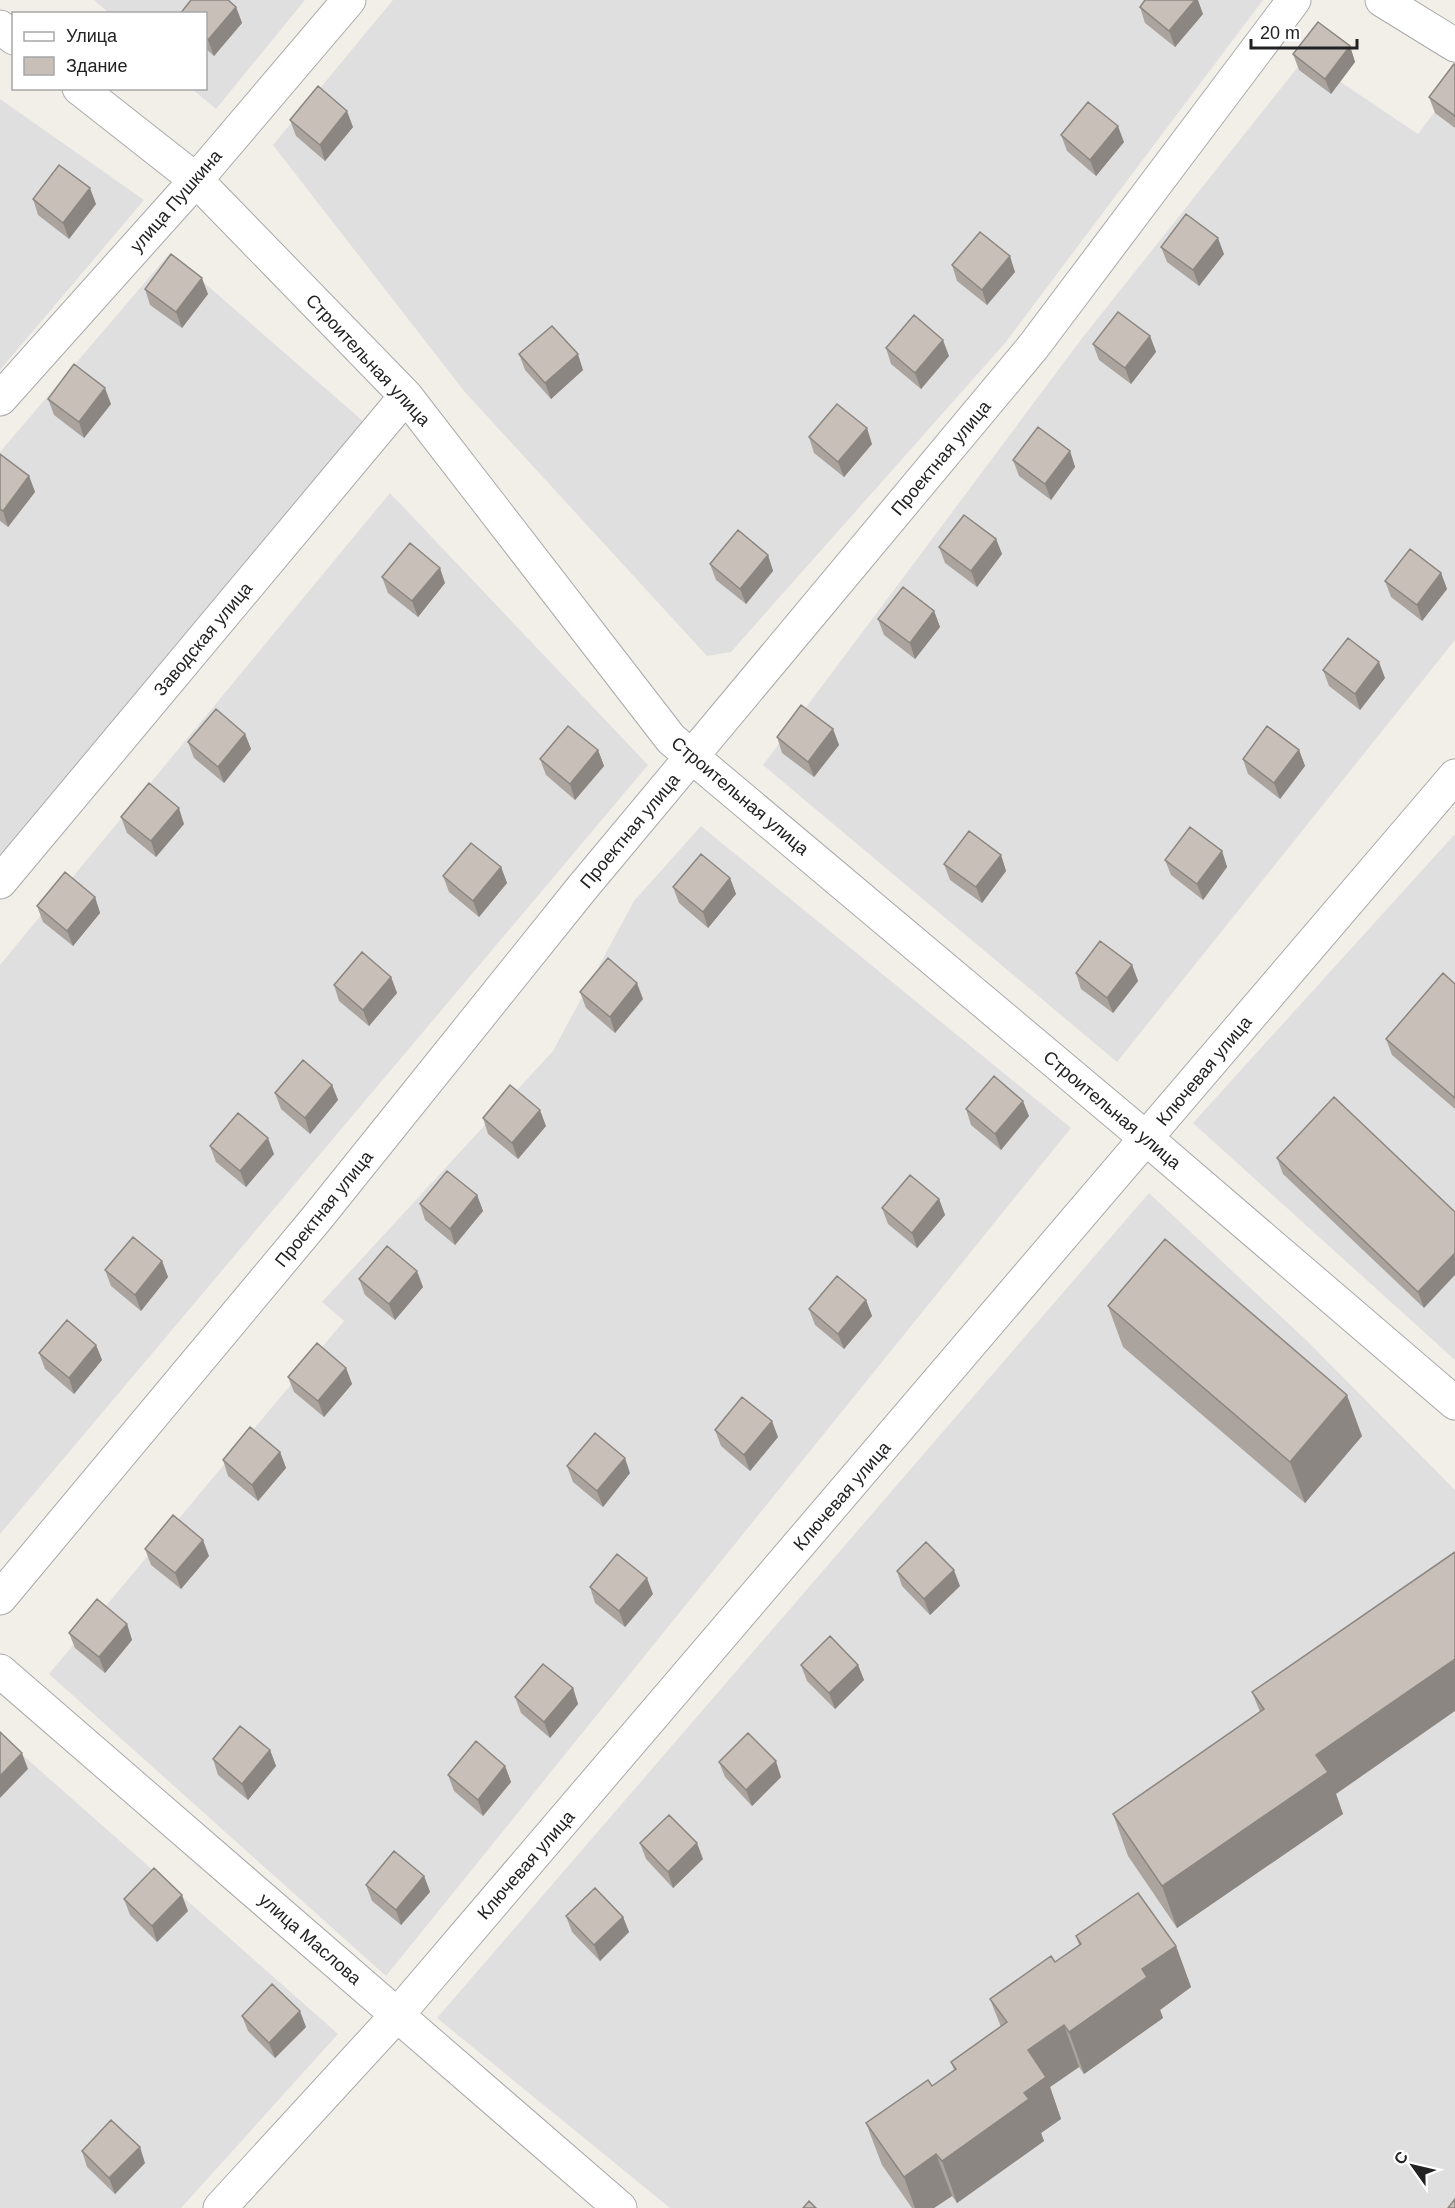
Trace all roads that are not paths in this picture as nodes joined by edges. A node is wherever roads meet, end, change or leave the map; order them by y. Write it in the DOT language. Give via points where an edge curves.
graph roads {
  1 [pos="349,0"];
  2 [pos="1294,0"];
  3 [pos="1382,0"];
  4 [pos="0,27"];
  5 [pos="12,36"];
  6 [pos="1455,45"];
  7 [pos="82,90"];
  8 [pos="196,180"];
  9 [pos="406,396"];
  10 [pos="0,399"];
  11 [pos="692,757"];
  12 [pos="1455,776"];
  13 [pos="0,882"];
  14 [pos="1147,1139"];
  15 [pos="1455,1403"];
  16 [pos="0,1598"];
  17 [pos="0,1671"];
  18 [pos="398,2014"];
  19 [pos="220,2208"];
  20 [pos="620,2208"];
  1 -- 8 [label="street, улица Пушкина"];
  2 -- 11 [label="street, Проектная улица" via="1034,347"];
  3 -- 6 [label="street"];
  4 -- 5 [label="street"];
  7 -- 8 [label="street, Строительная улица"];
  8 -- 9 [label="street, Строительная улица"];
  8 -- 10 [label="street, улица Пушкина"];
  9 -- 11 [label="street, Строительная улица" via="671,739"];
  9 -- 13 [label="street, Заводская улица"];
  11 -- 14 [label="street, Строительная улица"];
  11 -- 16 [label="street, Проектная улица" via="317,1218"];
  12 -- 14 [label="street, Ключевая улица"];
  14 -- 15 [label="street, Строительная улица"];
  14 -- 18 [label="street, Ключевая улица"];
  17 -- 18 [label="street, улица Маслова"];
  18 -- 19 [label="street, Ключевая улица"];
  18 -- 20 [label="street, улица Маслова"];
}
